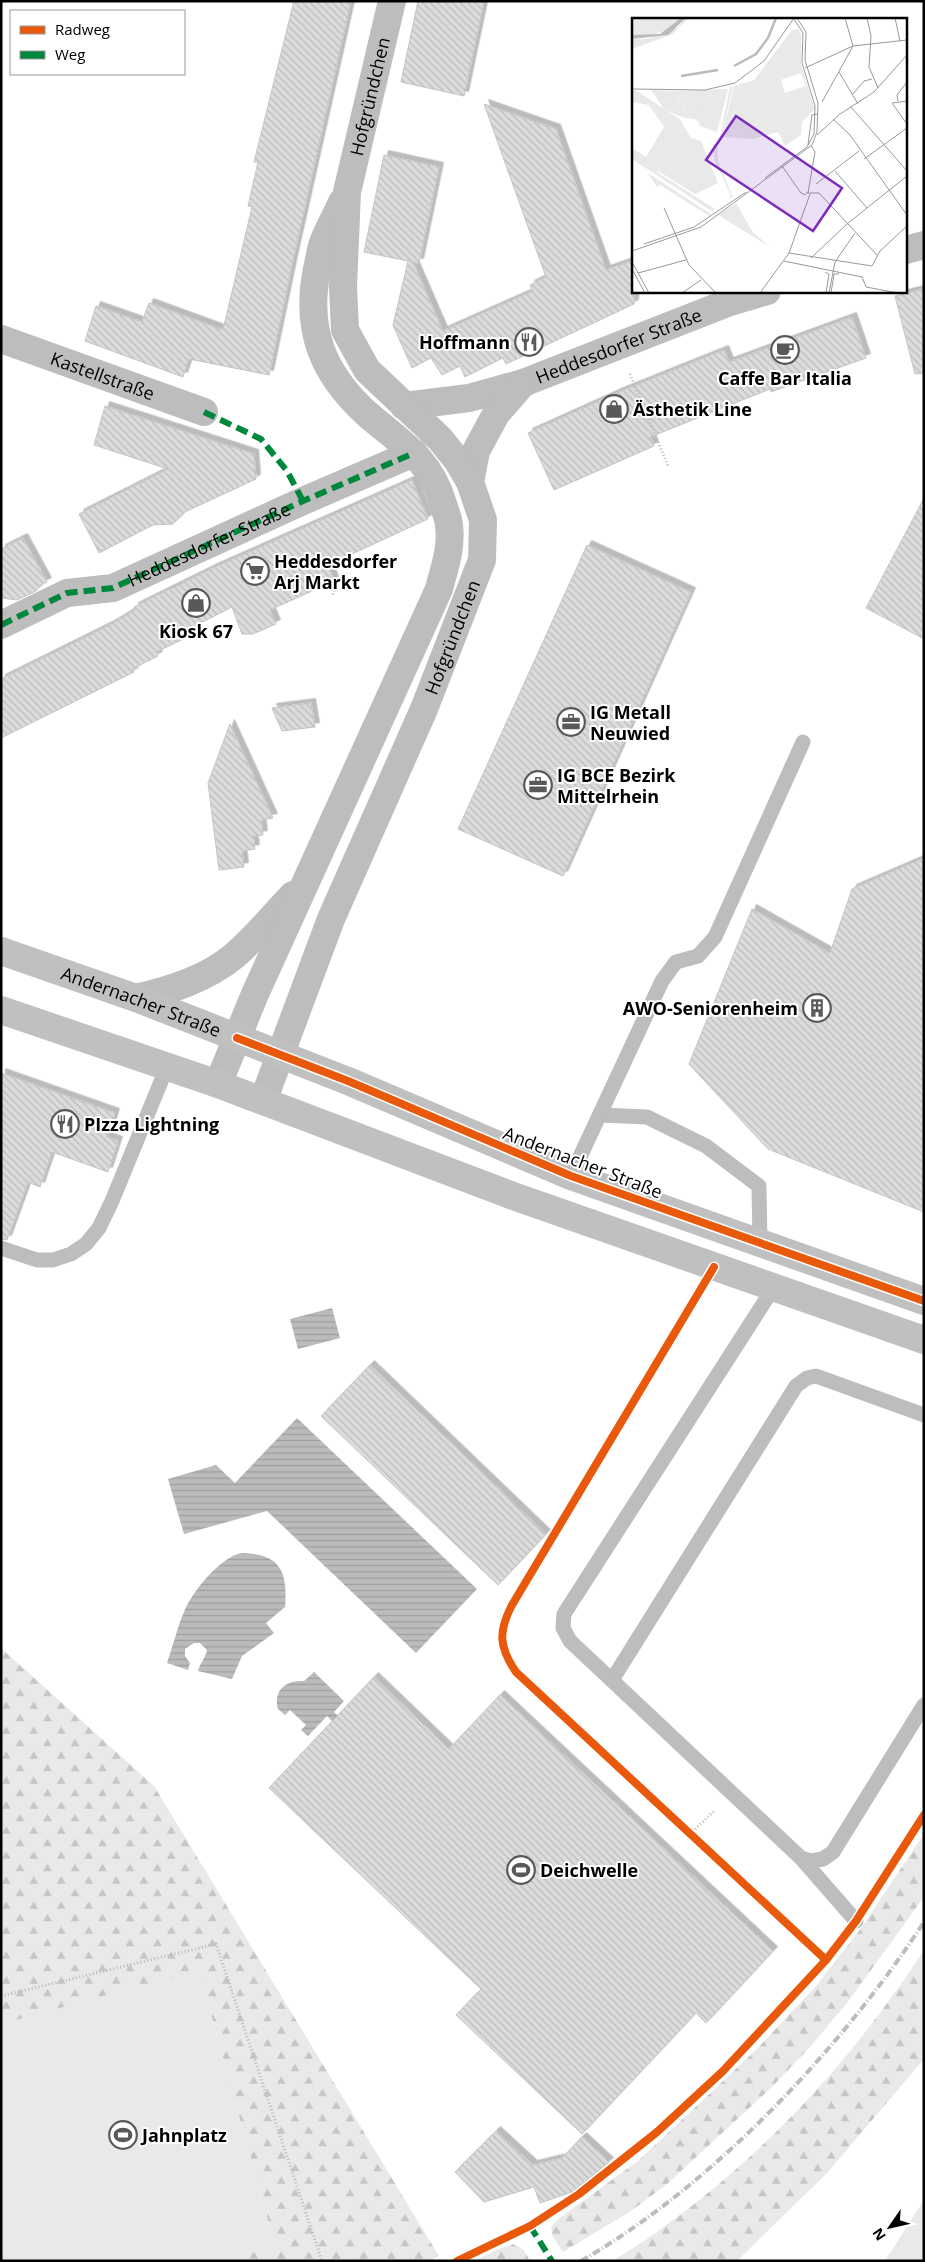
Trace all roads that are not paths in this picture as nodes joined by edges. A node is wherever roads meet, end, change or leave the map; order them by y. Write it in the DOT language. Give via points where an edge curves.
graph roads {
  1 [pos="392,1"];
  2 [pos="347,192"];
  3 [pos="924,245"];
  4 [pos="908,249"];
  5 [pos="764,292"];
  6 [pos="1,339"];
  7 [pos="523,383"];
  8 [pos="469,398"];
  9 [pos="404,406"];
  10 [pos="204,412"];
  11 [pos="440,439"];
  12 [pos="414,453"];
  13 [pos="433,478"];
  14 [pos="470,482"];
  15 [pos="1,625"];
  16 [pos="803,742"];
  17 [pos="308,880"];
  18 [pos="1,951"];
  19 [pos="136,998"];
  20 [pos="1,1010"];
  21 [pos="237,1038"];
  22 [pos="279,1054"];
  23 [pos="168,1067"];
  24 [pos="218,1084"];
  25 [pos="263,1101"];
  26 [pos="600,1115"];
  27 [pos="571,1176"];
  28 [pos="760,1244"];
  29 [pos="1,1248"];
  30 [pos="774,1287"];
  31 [pos="924,1301"];
  32 [pos="924,1340"];
  33 [pos="924,1415"];
  34 [pos="612,1680"];
  35 [pos="924,1705"];
  36 [pos="801,1858"];
  37 [pos="856,1921"];
  1 -- 2 [label="street, Hofgründchen"];
  2 -- 9 [label="street, Hofgründchen" via="345,330 367,370"];
  2 -- 12 [label="street, Hofgründchen" via="322,244 313,289 312,317 316,341 328,368 343,389"];
  3 -- 4 [label="street"];
  5 -- 7 [label="street, Heddesdorfer Straße" via="730,302"];
  6 -- 10 [label="street, Kastellstraße"];
  7 -- 8 [label="street, Heddesdorfer Straße"];
  7 -- 14 [label="street" via="496,414 476,451"];
  8 -- 9 [label="street, Heddesdorfer Straße"];
  8 -- 11 [label="street" via="448,420"];
  9 -- 11 [label="street, Hofgründchen"];
  11 -- 13 [label="street"];
  11 -- 14 [label="street, Hofgründchen"];
  12 -- 13 [label="street, Hofgründchen"];
  12 -- 15 [label="street, Heddesdorfer Straße" via="113,588 67,593"];
  13 -- 17 [label="street, Hofgründchen" via="449,526 448,554 439,589"];
  14 -- 22 [label="street, Hofgründchen" via="482,520 482,560 424,709 331,919"];
  16 -- 26 [label="lane" via="715,937 698,956 676,962 662,981"];
  17 -- 19 [label="street" via="234,956 219,967 187,983"];
  17 -- 21 [label="street, Hofgründchen"];
  18 -- 19 [label="street, Andernacher Straße"];
  19 -- 21 [label="street, Andernacher Straße"];
  20 -- 23 [label="street"];
  21 -- 22 [label="street, Andernacher Straße"];
  21 -- 24 [label="street, Hofgründchen"];
  22 -- 25 [label="street, Hofgründchen"];
  22 -- 27 [label="street, Andernacher Straße"];
  23 -- 24 [label="street"];
  23 -- 29 [label="lane" via="112,1201 99,1228 86,1244 53,1260 37,1260"];
  24 -- 25 [label="street"];
  25 -- 30 [label="street" via="516,1197"];
  26 -- 27 [label="lane"];
  26 -- 28 [label="lane" via="647,1117 706,1146 759,1186"];
  27 -- 28 [label="street, Andernacher Straße"];
  28 -- 31 [label="street, Andernacher Straße"];
  30 -- 32 [label="street"];
  30 -- 34 [label="lane" via="564,1614 563,1628 570,1641"];
  33 -- 34 [label="lane" via="816,1376 796,1386"];
  34 -- 36 [label="lane"];
  35 -- 36 [label="lane" via="833,1852 823,1859 811,1861"];
  36 -- 37 [label="lane"];
}
